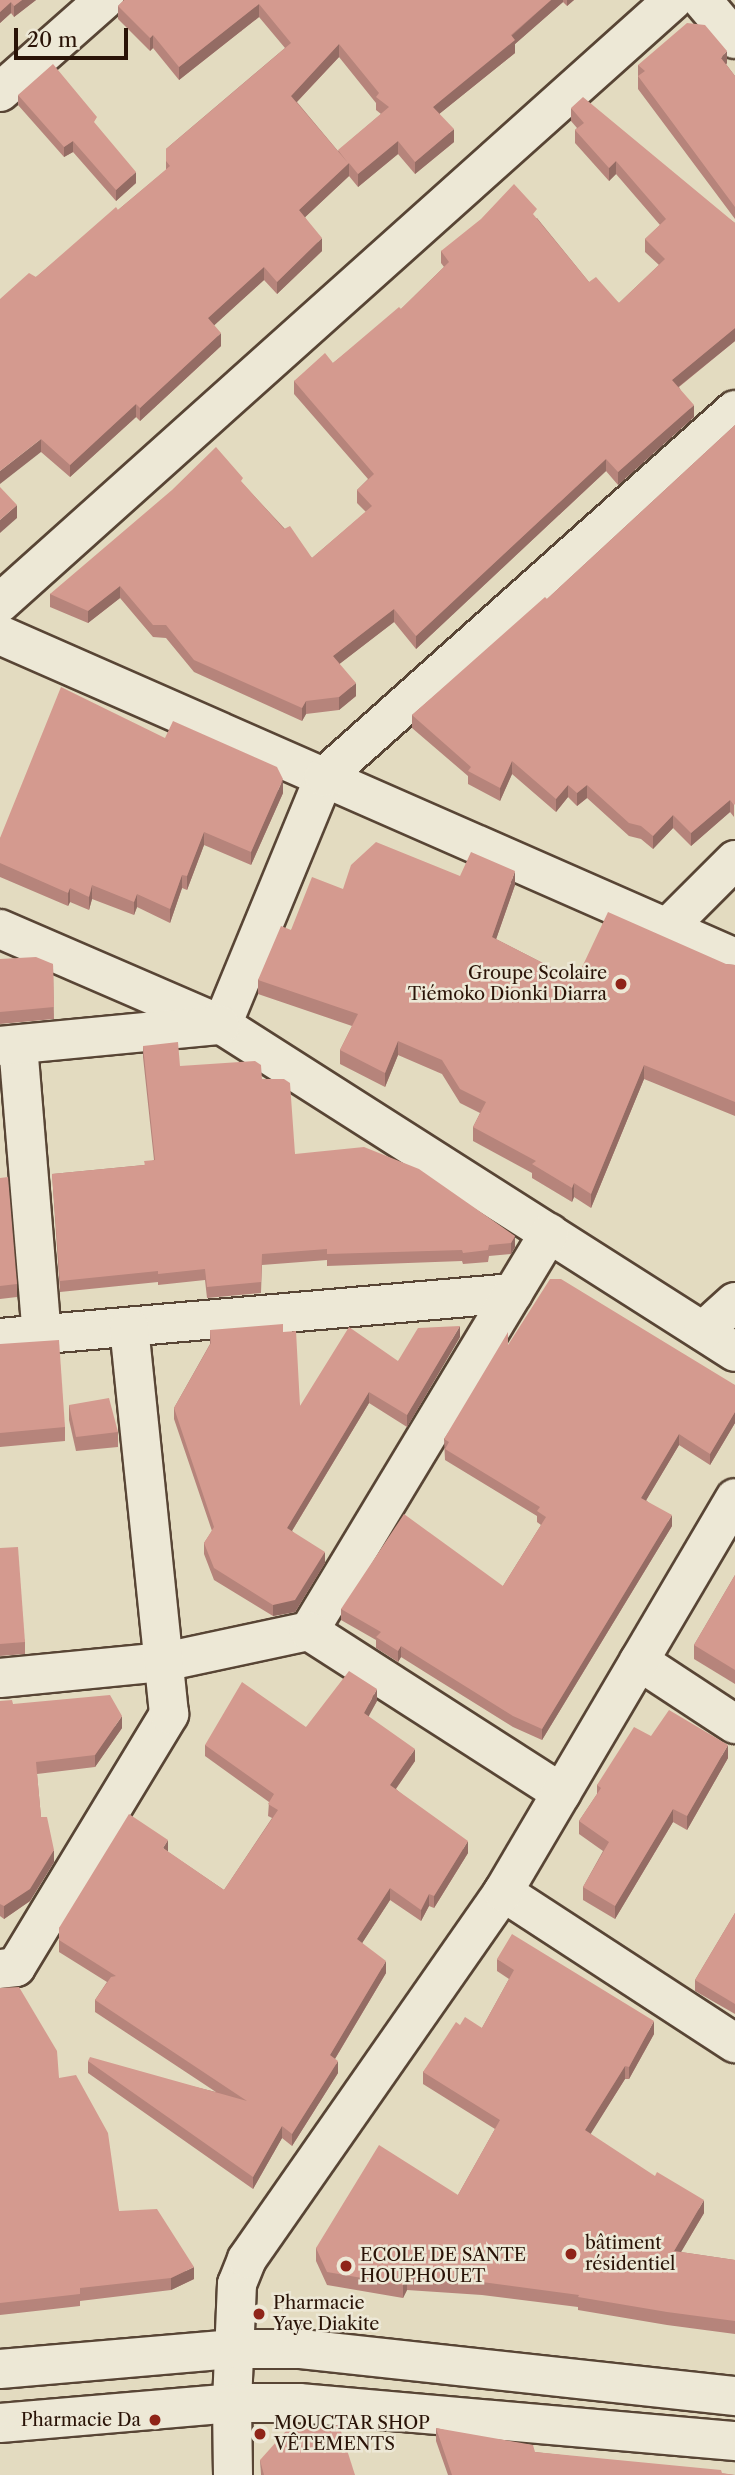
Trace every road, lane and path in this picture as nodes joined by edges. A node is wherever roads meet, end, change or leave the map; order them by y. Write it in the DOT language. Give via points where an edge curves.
graph roads {
  1 [pos="104,0"];
  2 [pos="673,0"];
  3 [pos="702,0"];
  4 [pos="735,39"];
  5 [pos="0,93"];
  6 [pos="735,410"];
  7 [pos="0,603"];
  8 [pos="0,635"];
  9 [pos="324,777"];
  10 [pos="735,860"];
  11 [pos="667,928"];
  12 [pos="0,929"];
  13 [pos="735,958"];
  14 [pos="222,1025"];
  15 [pos="9,1046"];
  16 [pos="549,1233"];
  17 [pos="513,1293"];
  18 [pos="735,1302"];
  19 [pos="129,1327"];
  20 [pos="703,1331"];
  21 [pos="42,1335"];
  22 [pos="0,1338"];
  23 [pos="735,1352"];
  24 [pos="735,1498"];
  25 [pos="309,1631"];
  26 [pos="639,1661"];
  27 [pos="164,1662"];
  28 [pos="0,1678"];
  29 [pos="735,1724"];
  30 [pos="561,1793"];
  31 [pos="503,1892"];
  32 [pos="0,1969"];
  33 [pos="735,2043"];
  34 [pos="234,2349"];
  35 [pos="0,2369"];
  36 [pos="735,2396"];
  37 [pos="232,2403"];
  38 [pos="0,2423"];
  39 [pos="735,2441"];
  40 [pos="233,2475"];
  1 -- 5 [label="street"];
  2 -- 7 [label="street"];
  3 -- 4 [label="street"];
  6 -- 9 [label="street"];
  8 -- 9 [label="street"];
  9 -- 11 [label="street"];
  9 -- 14 [label="street"];
  10 -- 11 [label="street"];
  11 -- 13 [label="street"];
  12 -- 14 [label="street"];
  14 -- 15 [label="street"];
  14 -- 16 [label="street"];
  15 -- 21 [label="street"];
  16 -- 17 [label="street"];
  16 -- 20 [label="street"];
  17 -- 19 [label="street"];
  17 -- 25 [label="street"];
  18 -- 20 [label="street"];
  19 -- 21 [label="street"];
  19 -- 27 [label="street"];
  20 -- 23 [label="street"];
  21 -- 22 [label="street"];
  24 -- 26 [label="street"];
  25 -- 27 [label="street"];
  25 -- 30 [label="street"];
  26 -- 29 [label="street"];
  26 -- 30 [label="street"];
  27 -- 28 [label="street"];
  27 -- 32 [label="street" via="169,1714 16,1967"];
  30 -- 31 [label="street"];
  31 -- 33 [label="street"];
  31 -- 34 [label="street" via="247,2259 237,2284"];
  34 -- 35 [label="street"];
  34 -- 36 [label="street" via="301,2349"];
  34 -- 37 [label="street"];
  37 -- 38 [label="street"];
  37 -- 39 [label="street" via="299,2403"];
  37 -- 40 [label="street"];
}
